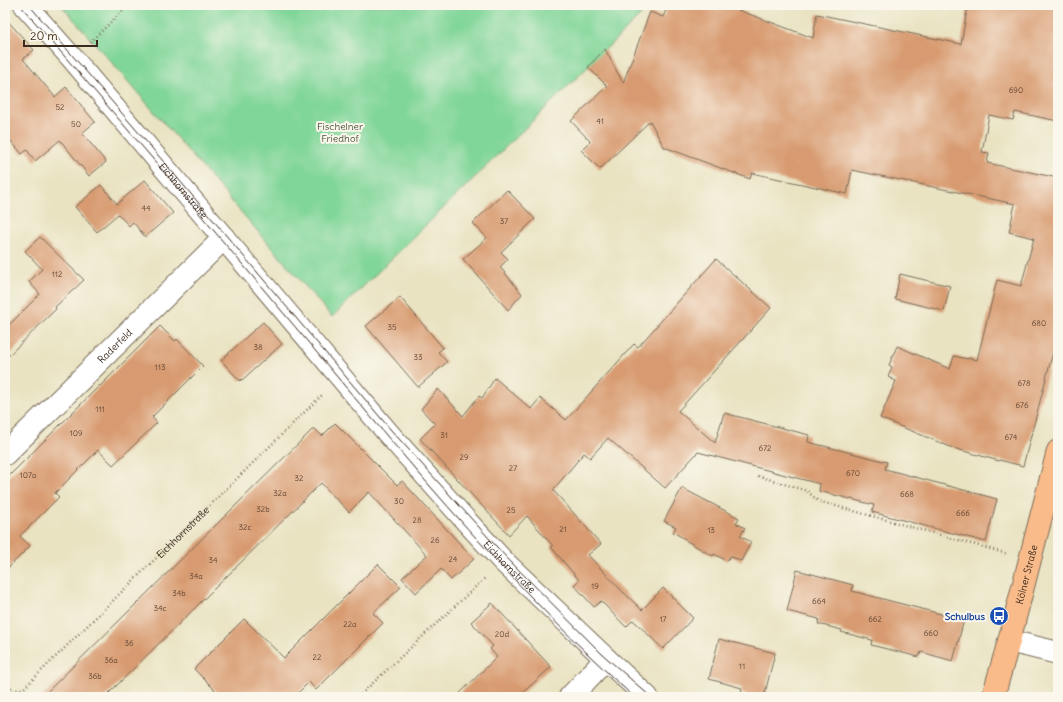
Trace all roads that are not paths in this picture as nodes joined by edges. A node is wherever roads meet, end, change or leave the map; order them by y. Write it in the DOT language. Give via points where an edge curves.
graph roads {
  1 [pos="25,5"];
  2 [pos="224,238"];
  3 [pos="1058,451"];
  4 [pos="5,454"];
  5 [pos="1009,641"];
  6 [pos="1058,652"];
  7 [pos="606,659"];
  8 [pos="570,697"];
  9 [pos="647,697"];
  10 [pos="993,697"];
  1 -- 2 [label="street, Eichhornstraße"];
  2 -- 4 [label="street, Raderfeld"];
  2 -- 7 [label="street, Eichhornstraße" via="388,433 463,517 503,560"];
  3 -- 5 [label="main road, Kölner Straße"];
  5 -- 6 [label="street"];
  5 -- 10 [label="main road, Kölner Straße"];
  7 -- 8 [label="street"];
  7 -- 9 [label="street, Eichhornstraße"];
}
